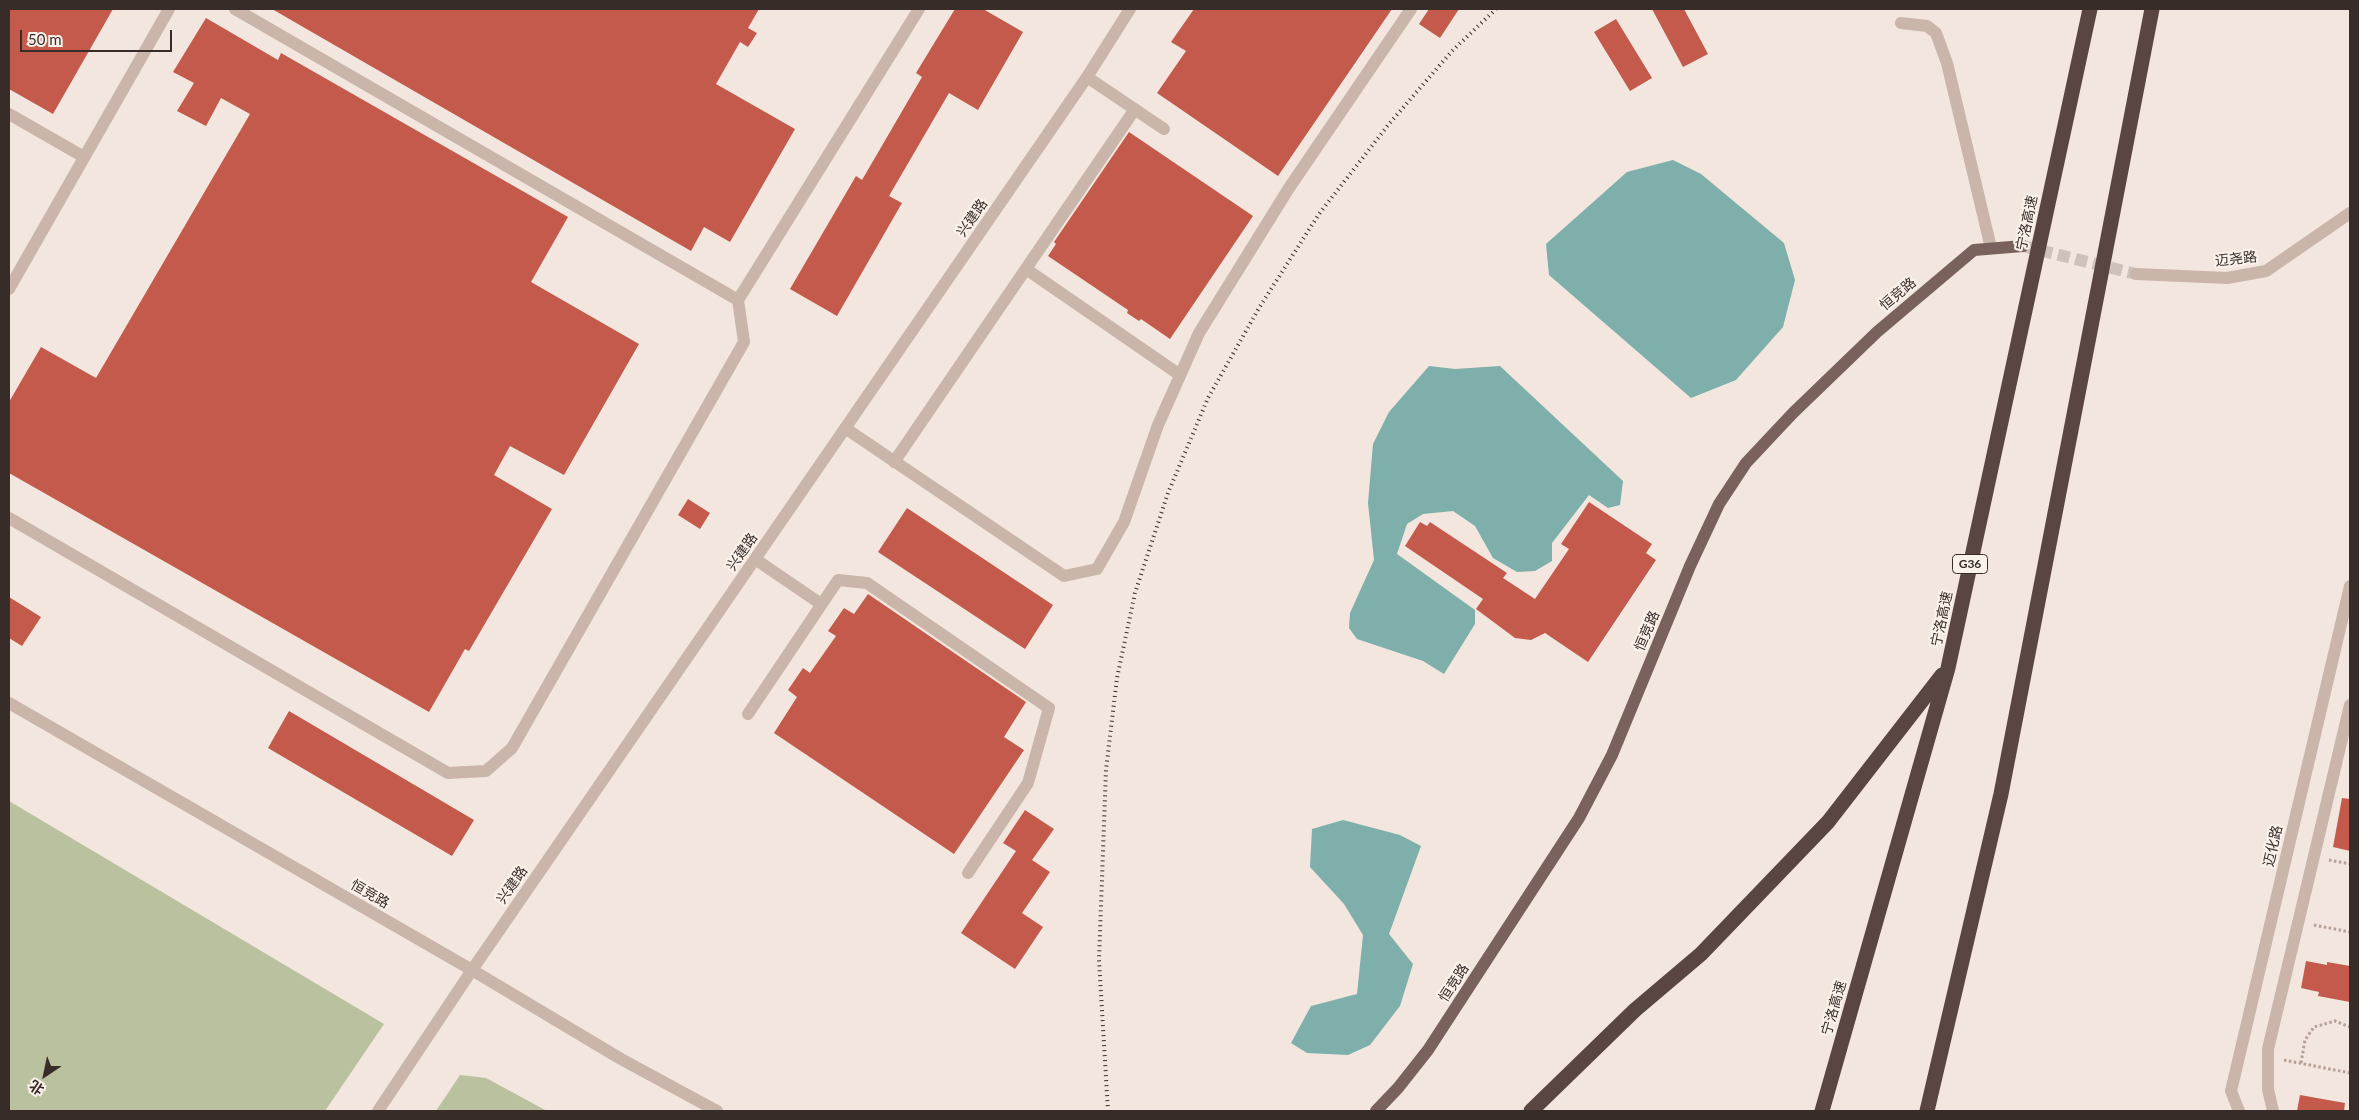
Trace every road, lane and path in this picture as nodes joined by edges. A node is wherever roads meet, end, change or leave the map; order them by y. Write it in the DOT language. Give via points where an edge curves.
graph roads {
  1 [pos="169,9"];
  2 [pos="235,9"];
  3 [pos="920,9"];
  4 [pos="1130,9"];
  5 [pos="1412,9"];
  6 [pos="2090,9"];
  7 [pos="2152,9"];
  8 [pos="1901,23"];
  9 [pos="1087,77"];
  10 [pos="1135,109"];
  11 [pos="9,114"];
  12 [pos="1164,129"];
  13 [pos="84,157"];
  14 [pos="2350,213"];
  15 [pos="2023,246"];
  16 [pos="1991,248"];
  17 [pos="1026,269"];
  18 [pos="2136,274"];
  19 [pos="9,289"];
  20 [pos="738,300"];
  21 [pos="1180,375"];
  22 [pos="845,428"];
  23 [pos="894,462"];
  24 [pos="9,518"];
  25 [pos="755,559"];
  26 [pos="2350,586"];
  27 [pos="821,604"];
  28 [pos="1948,668"];
  29 [pos="9,703"];
  30 [pos="2350,705"];
  31 [pos="748,714"];
  32 [pos="2314,857"];
  33 [pos="2350,864"];
  34 [pos="968,873"];
  35 [pos="2299,922"];
  36 [pos="2350,932"];
  37 [pos="472,970"];
  38 [pos="2350,1027"];
  39 [pos="2268,1056"];
  40 [pos="2301,1063"];
  41 [pos="2350,1073"];
  42 [pos="378,1111"];
  43 [pos="717,1111"];
  44 [pos="1376,1111"];
  45 [pos="1531,1111"];
  46 [pos="1822,1111"];
  47 [pos="1927,1111"];
  48 [pos="2239,1111"];
  49 [pos="2273,1111"];
  1 -- 13 [label="street"];
  2 -- 20 [label="street"];
  3 -- 20 [label="street"];
  4 -- 9 [label="street, 兴建路"];
  5 -- 21 [label="street" via="1284,197 1199,333"];
  6 -- 28 [label="highway, 宁洛高速 / G36"];
  7 -- 47 [label="highway" via="2001,794"];
  8 -- 16 [label="street" via="1927,26 1936,33 1947,63"];
  9 -- 10 [label="street"];
  9 -- 22 [label="street, 兴建路"];
  10 -- 12 [label="street"];
  10 -- 17 [label="street"];
  11 -- 13 [label="street"];
  13 -- 19 [label="street"];
  14 -- 18 [label="street, 迈尧路" via="2266,271 2227,278"];
  15 -- 16 [label="main road, 恒竞路"];
  16 -- 44 [label="main road, 恒竞路" via="1974,250 1877,332 1746,463 1719,504 1612,755 1579,818 1428,1050"];
  17 -- 21 [label="street"];
  17 -- 23 [label="street"];
  20 -- 24 [label="street" via="744,342 512,748 486,771 448,774"];
  21 -- 23 [label="street" via="1158,425 1124,522 1097,569 1064,576"];
  22 -- 23 [label="street"];
  22 -- 25 [label="street, 兴建路"];
  25 -- 27 [label="street"];
  25 -- 37 [label="street, 兴建路"];
  26 -- 48 [label="street, 迈化路" via="2231,1091"];
  27 -- 31 [label="street"];
  27 -- 34 [label="street" via="838,580 867,583 1050,708 1028,783"];
  28 -- 45 [label="highway" via="1828,822 1701,954 1634,1010"];
  28 -- 46 [label="highway, 宁洛高速 / G36"];
  29 -- 37 [label="street, 恒竞路"];
  30 -- 32 [label="street"];
  32 -- 33 [label="path"];
  32 -- 35 [label="street"];
  35 -- 36 [label="path"];
  35 -- 39 [label="street"];
  37 -- 42 [label="street, 兴建路"];
  37 -- 43 [label="street, 恒竞路" via="620,1059"];
  38 -- 40 [label="path" via="2334,1021 2314,1027 2305,1040"];
  39 -- 40 [label="path"];
  39 -- 49 [label="street" via="2268,1089"];
  40 -- 41 [label="path"];
}
